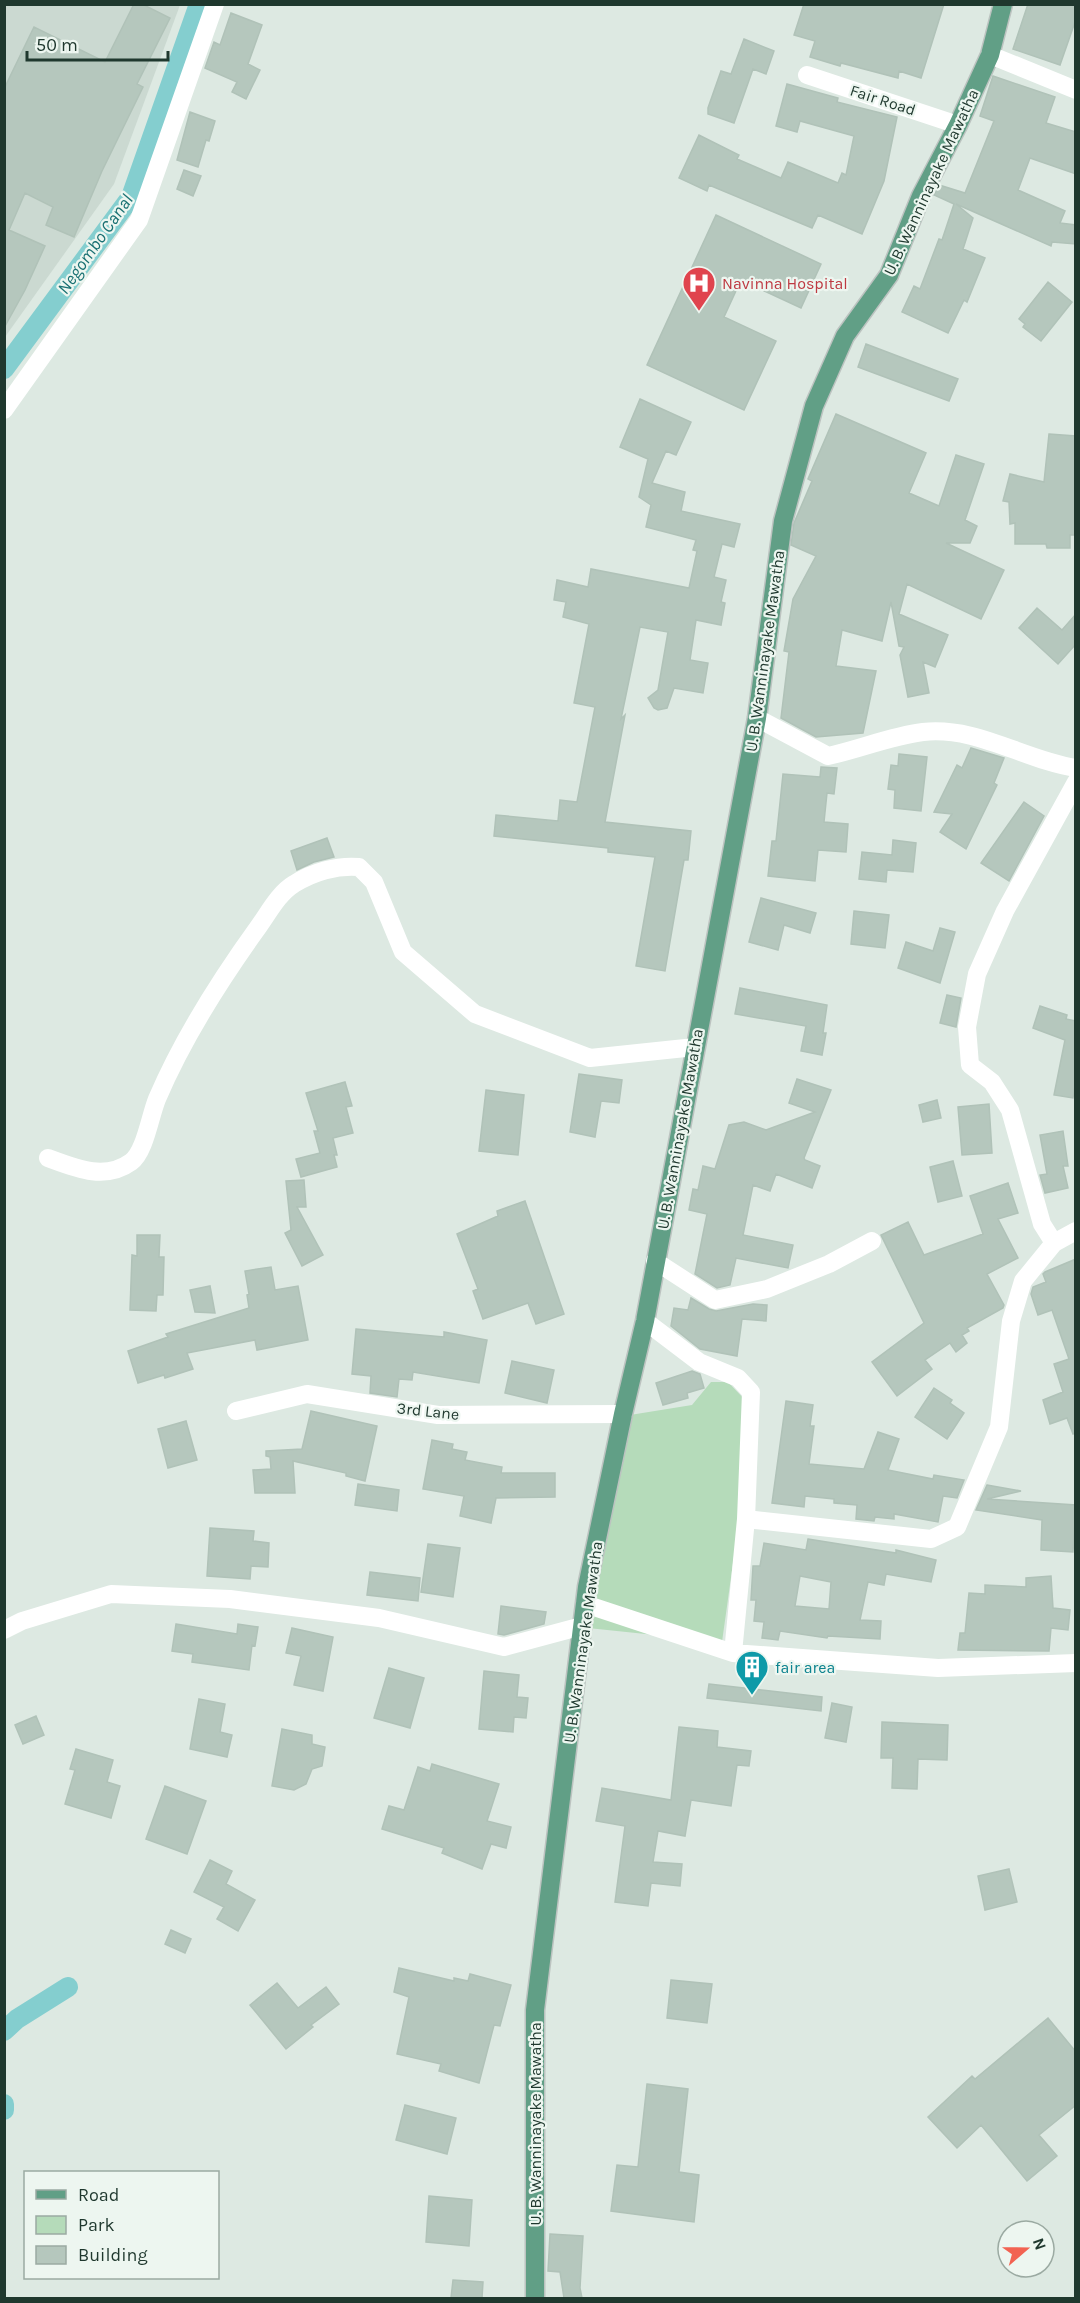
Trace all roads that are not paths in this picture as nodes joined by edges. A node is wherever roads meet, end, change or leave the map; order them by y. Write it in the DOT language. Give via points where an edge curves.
graph roads {
  1 [pos="215,4"];
  2 [pos="1003,4"];
  3 [pos="990,55"];
  4 [pos="807,75"];
  5 [pos="1076,90"];
  6 [pos="958,125"];
  7 [pos="4,410"];
  8 [pos="757,718"];
  9 [pos="1076,768"];
  10 [pos="1076,782"];
  11 [pos="694,1047"];
  12 [pos="48,1158"];
  13 [pos="1076,1231"];
  14 [pos="872,1241"];
  15 [pos="1054,1243"];
  16 [pos="655,1261"];
  17 [pos="645,1321"];
  18 [pos="236,1412"];
  19 [pos="623,1414"];
  20 [pos="746,1519"];
  21 [pos="585,1604"];
  22 [pos="582,1626"];
  23 [pos="4,1630"];
  24 [pos="733,1653"];
  25 [pos="1076,1663"];
  26 [pos="535,2298"];
  1 -- 7 [label="street" via="138,220"];
  2 -- 3 [label="main road, U. B. Wanninayake Mawatha"];
  3 -- 5 [label="street"];
  3 -- 6 [label="main road, U. B. Wanninayake Mawatha"];
  4 -- 6 [label="street, Fair Road"];
  6 -- 8 [label="main road, U. B. Wanninayake Mawatha" via="921,196 889,275 845,336 814,406 783,521"];
  8 -- 9 [label="street" via="828,756 924,732 954,733 984,739 1052,765"];
  8 -- 11 [label="main road, U. B. Wanninayake Mawatha"];
  10 -- 15 [label="street" via="1005,911 977,974 967,1027 970,1065 992,1082 1010,1110 1042,1224"];
  11 -- 12 [label="street" via="590,1058 475,1014 403,952 374,882 359,867 332,868 293,884 224,975 158,1098 134,1160 102,1172"];
  11 -- 16 [label="main road, U. B. Wanninayake Mawatha"];
  13 -- 15 [label="street"];
  14 -- 16 [label="street" via="829,1264 767,1289 715,1300"];
  15 -- 20 [label="street" via="1023,1281 1011,1321 999,1427 957,1527 931,1539"];
  16 -- 17 [label="main road, U. B. Wanninayake Mawatha"];
  17 -- 19 [label="main road, U. B. Wanninayake Mawatha"];
  17 -- 20 [label="street" via="699,1362 738,1378 751,1392"];
  18 -- 19 [label="street, 3rd Lane" via="307,1394 438,1415"];
  19 -- 21 [label="main road, U. B. Wanninayake Mawatha"];
  20 -- 24 [label="street"];
  21 -- 22 [label="main road, U. B. Wanninayake Mawatha"];
  21 -- 24 [label="street"];
  22 -- 23 [label="street" via="504,1647 379,1618 230,1599 111,1594"];
  22 -- 26 [label="main road, U. B. Wanninayake Mawatha" via="535,2010"];
  24 -- 25 [label="street" via="938,1668"];
}
